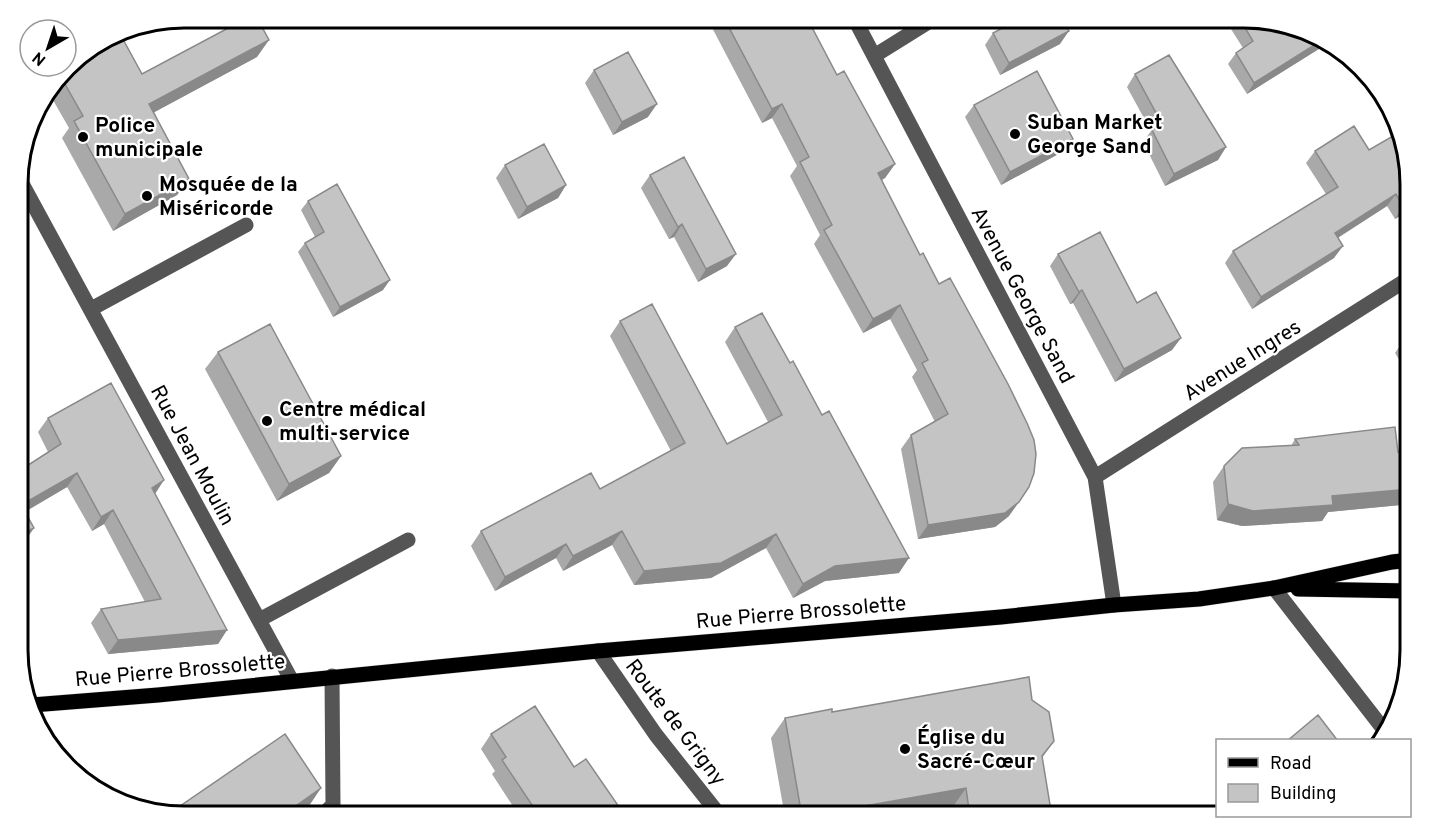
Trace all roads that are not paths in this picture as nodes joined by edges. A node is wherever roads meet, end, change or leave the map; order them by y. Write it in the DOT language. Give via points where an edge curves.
graph roads {
  1 [pos="859,28"];
  2 [pos="918,28"];
  3 [pos="874,56"];
  4 [pos="28,194"];
  5 [pos="246,225"];
  6 [pos="1400,284"];
  7 [pos="91,309"];
  8 [pos="1095,477"];
  9 [pos="408,540"];
  10 [pos="1400,561"];
  11 [pos="1274,588"];
  12 [pos="1400,591"];
  13 [pos="1114,605"];
  14 [pos="259,620"];
  15 [pos="598,651"];
  16 [pos="332,676"];
  17 [pos="292,681"];
  18 [pos="38,704"];
  19 [pos="1381,726"];
  20 [pos="332,806"];
  21 [pos="712,806"];
  1 -- 3 [label="street, Avenue George Sand"];
  2 -- 3 [label="street"];
  3 -- 8 [label="street, Avenue George Sand"];
  4 -- 7 [label="street, Rue Jean Moulin"];
  5 -- 7 [label="street"];
  6 -- 8 [label="street, Avenue Ingres"];
  7 -- 14 [label="street, Rue Jean Moulin"];
  8 -- 13 [label="street, Avenue George Sand"];
  9 -- 14 [label="street"];
  10 -- 11 [label="main road, Rue Pierre Brossolette"];
  11 -- 12 [label="main road, Rue Pierre Brossolette"];
  11 -- 13 [label="main road, Rue Pierre Brossolette" via="1199,599"];
  11 -- 19 [label="street"];
  13 -- 15 [label="main road, Rue Pierre Brossolette"];
  14 -- 17 [label="street, Rue Jean Moulin"];
  15 -- 16 [label="main road, Rue Pierre Brossolette"];
  15 -- 21 [label="street, Route de Grigny" via="656,735"];
  16 -- 17 [label="main road, Rue Pierre Brossolette"];
  16 -- 20 [label="street"];
  17 -- 18 [label="main road, Rue Pierre Brossolette"];
}
